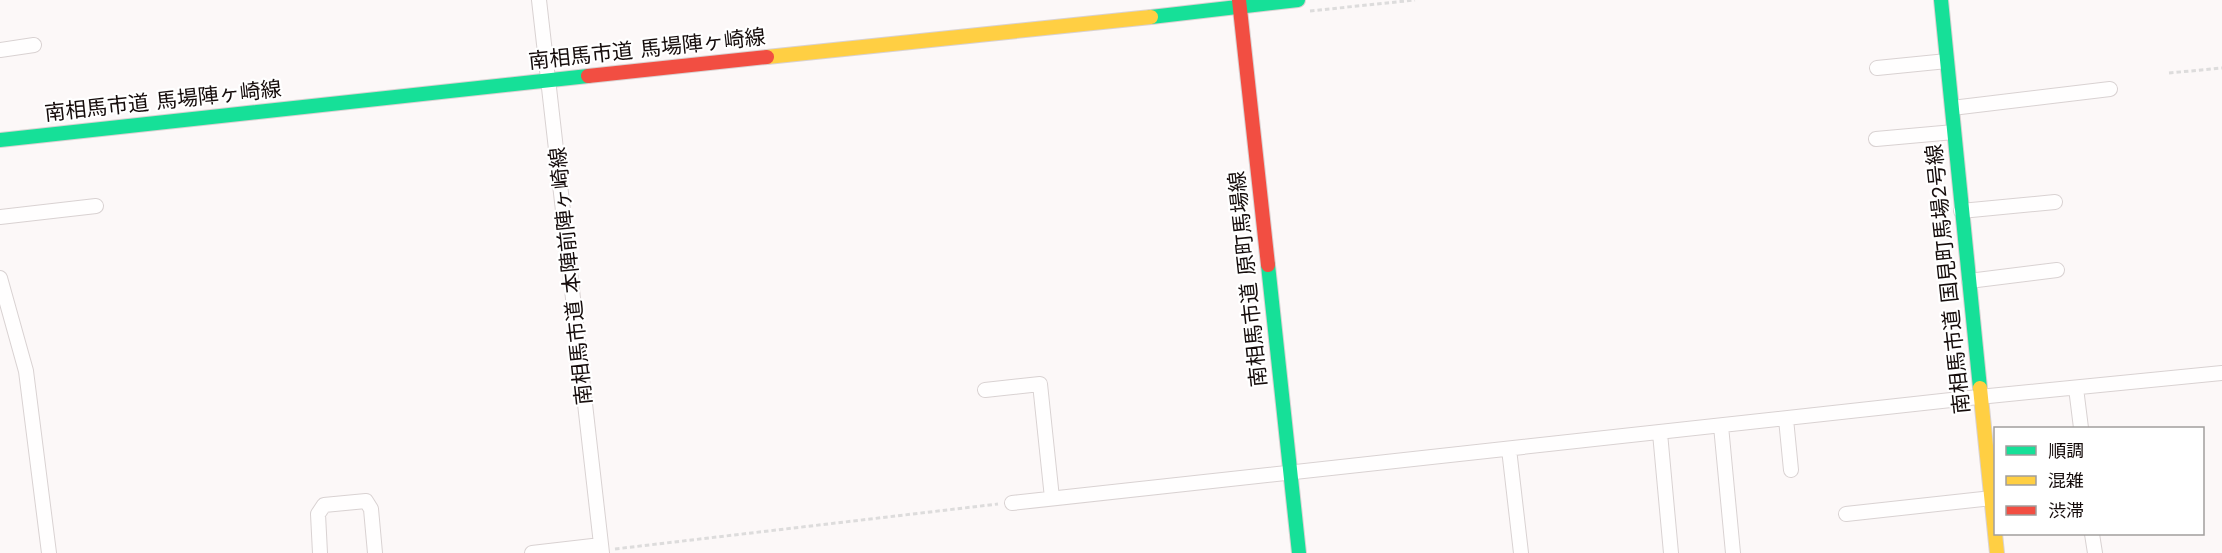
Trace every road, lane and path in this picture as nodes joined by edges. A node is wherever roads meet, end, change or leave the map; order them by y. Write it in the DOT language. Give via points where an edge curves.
graph roads {
  1 [pos="539,0"];
  2 [pos="1415,0"];
  3 [pos="1941,0"];
  4 [pos="1240,3"];
  5 [pos="1301,6"];
  6 [pos="34,45"];
  7 [pos="0,50"];
  8 [pos="1947,61"];
  9 [pos="1877,68"];
  10 [pos="2222,68"];
  11 [pos="2169,73"];
  12 [pos="549,81"];
  13 [pos="2110,89"];
  14 [pos="1952,108"];
  15 [pos="1954,132"];
  16 [pos="1876,139"];
  17 [pos="0,140"];
  18 [pos="2055,202"];
  19 [pos="96,206"];
  20 [pos="1961,211"];
  21 [pos="0,217"];
  22 [pos="2057,270"];
  23 [pos="0,278"];
  24 [pos="1969,281"];
  25 [pos="2222,373"];
  26 [pos="2076,388"];
  27 [pos="985,390"];
  28 [pos="1981,397"];
  29 [pos="1786,419"];
  30 [pos="1720,426"];
  31 [pos="2081,427"];
  32 [pos="1660,433"];
  33 [pos="1509,449"];
  34 [pos="1791,470"];
  35 [pos="1290,472"];
  36 [pos="1052,498"];
  37 [pos="1992,498"];
  38 [pos="1012,503"];
  39 [pos="1846,514"];
  40 [pos="1994,520"];
  41 [pos="1995,535"];
  42 [pos="2092,535"];
  43 [pos="602,549"];
  44 [pos="49,553"];
  45 [pos="320,553"];
  46 [pos="375,553"];
  47 [pos="532,553"];
  48 [pos="1299,553"];
  49 [pos="1521,553"];
  50 [pos="1671,553"];
  51 [pos="1733,553"];
  52 [pos="1997,553"];
  53 [pos="2095,553"];
  1 -- 12 [label="street, 南相馬市道 本陣前陣ヶ崎線"];
  2 -- 5 [label="path"];
  3 -- 8 [label="street, 南相馬市道 国見町馬場2号線"];
  4 -- 5 [label="street, 南相馬市道 馬場陣ヶ崎線"];
  4 -- 12 [label="street, 南相馬市道 馬場陣ヶ崎線"];
  4 -- 35 [label="street, 南相馬市道 原町馬場線"];
  6 -- 7 [label="street"];
  8 -- 9 [label="street"];
  8 -- 14 [label="street, 南相馬市道 国見町馬場2号線"];
  10 -- 11 [label="path"];
  12 -- 17 [label="street, 南相馬市道 馬場陣ヶ崎線"];
  12 -- 43 [label="street, 南相馬市道 本陣前陣ヶ崎線"];
  13 -- 14 [label="street"];
  14 -- 15 [label="street, 南相馬市道 国見町馬場2号線"];
  15 -- 16 [label="street"];
  15 -- 20 [label="street, 南相馬市道 国見町馬場2号線"];
  18 -- 20 [label="street"];
  19 -- 21 [label="street"];
  20 -- 24 [label="street, 南相馬市道 国見町馬場2号線"];
  22 -- 24 [label="street"];
  23 -- 44 [label="street" via="26,371"];
  24 -- 28 [label="street, 南相馬市道 国見町馬場2号線"];
  25 -- 26 [label="street"];
  26 -- 28 [label="street"];
  26 -- 31 [label="street"];
  27 -- 36 [label="street" via="1040,384"];
  28 -- 29 [label="street"];
  28 -- 37 [label="street, 南相馬市道 国見町馬場2号線"];
  29 -- 30 [label="street"];
  29 -- 34 [label="street"];
  30 -- 32 [label="street"];
  30 -- 51 [label="street"];
  32 -- 33 [label="street"];
  32 -- 50 [label="street"];
  33 -- 35 [label="street"];
  33 -- 49 [label="street"];
  35 -- 36 [label="street"];
  35 -- 48 [label="street, 南相馬市道 原町馬場線"];
  36 -- 38 [label="street"];
  37 -- 39 [label="street"];
  37 -- 40 [label="street, 南相馬市道 国見町馬場2号線"];
  38 -- 43 [label="path"];
  41 -- 52 [label="street, 南相馬市道 国見町馬場2号線"];
  42 -- 53 [label="street"];
  43 -- 47 [label="street"];
  45 -- 46 [label="street" via="318,514 324,505 366,501 371,509"];
}
